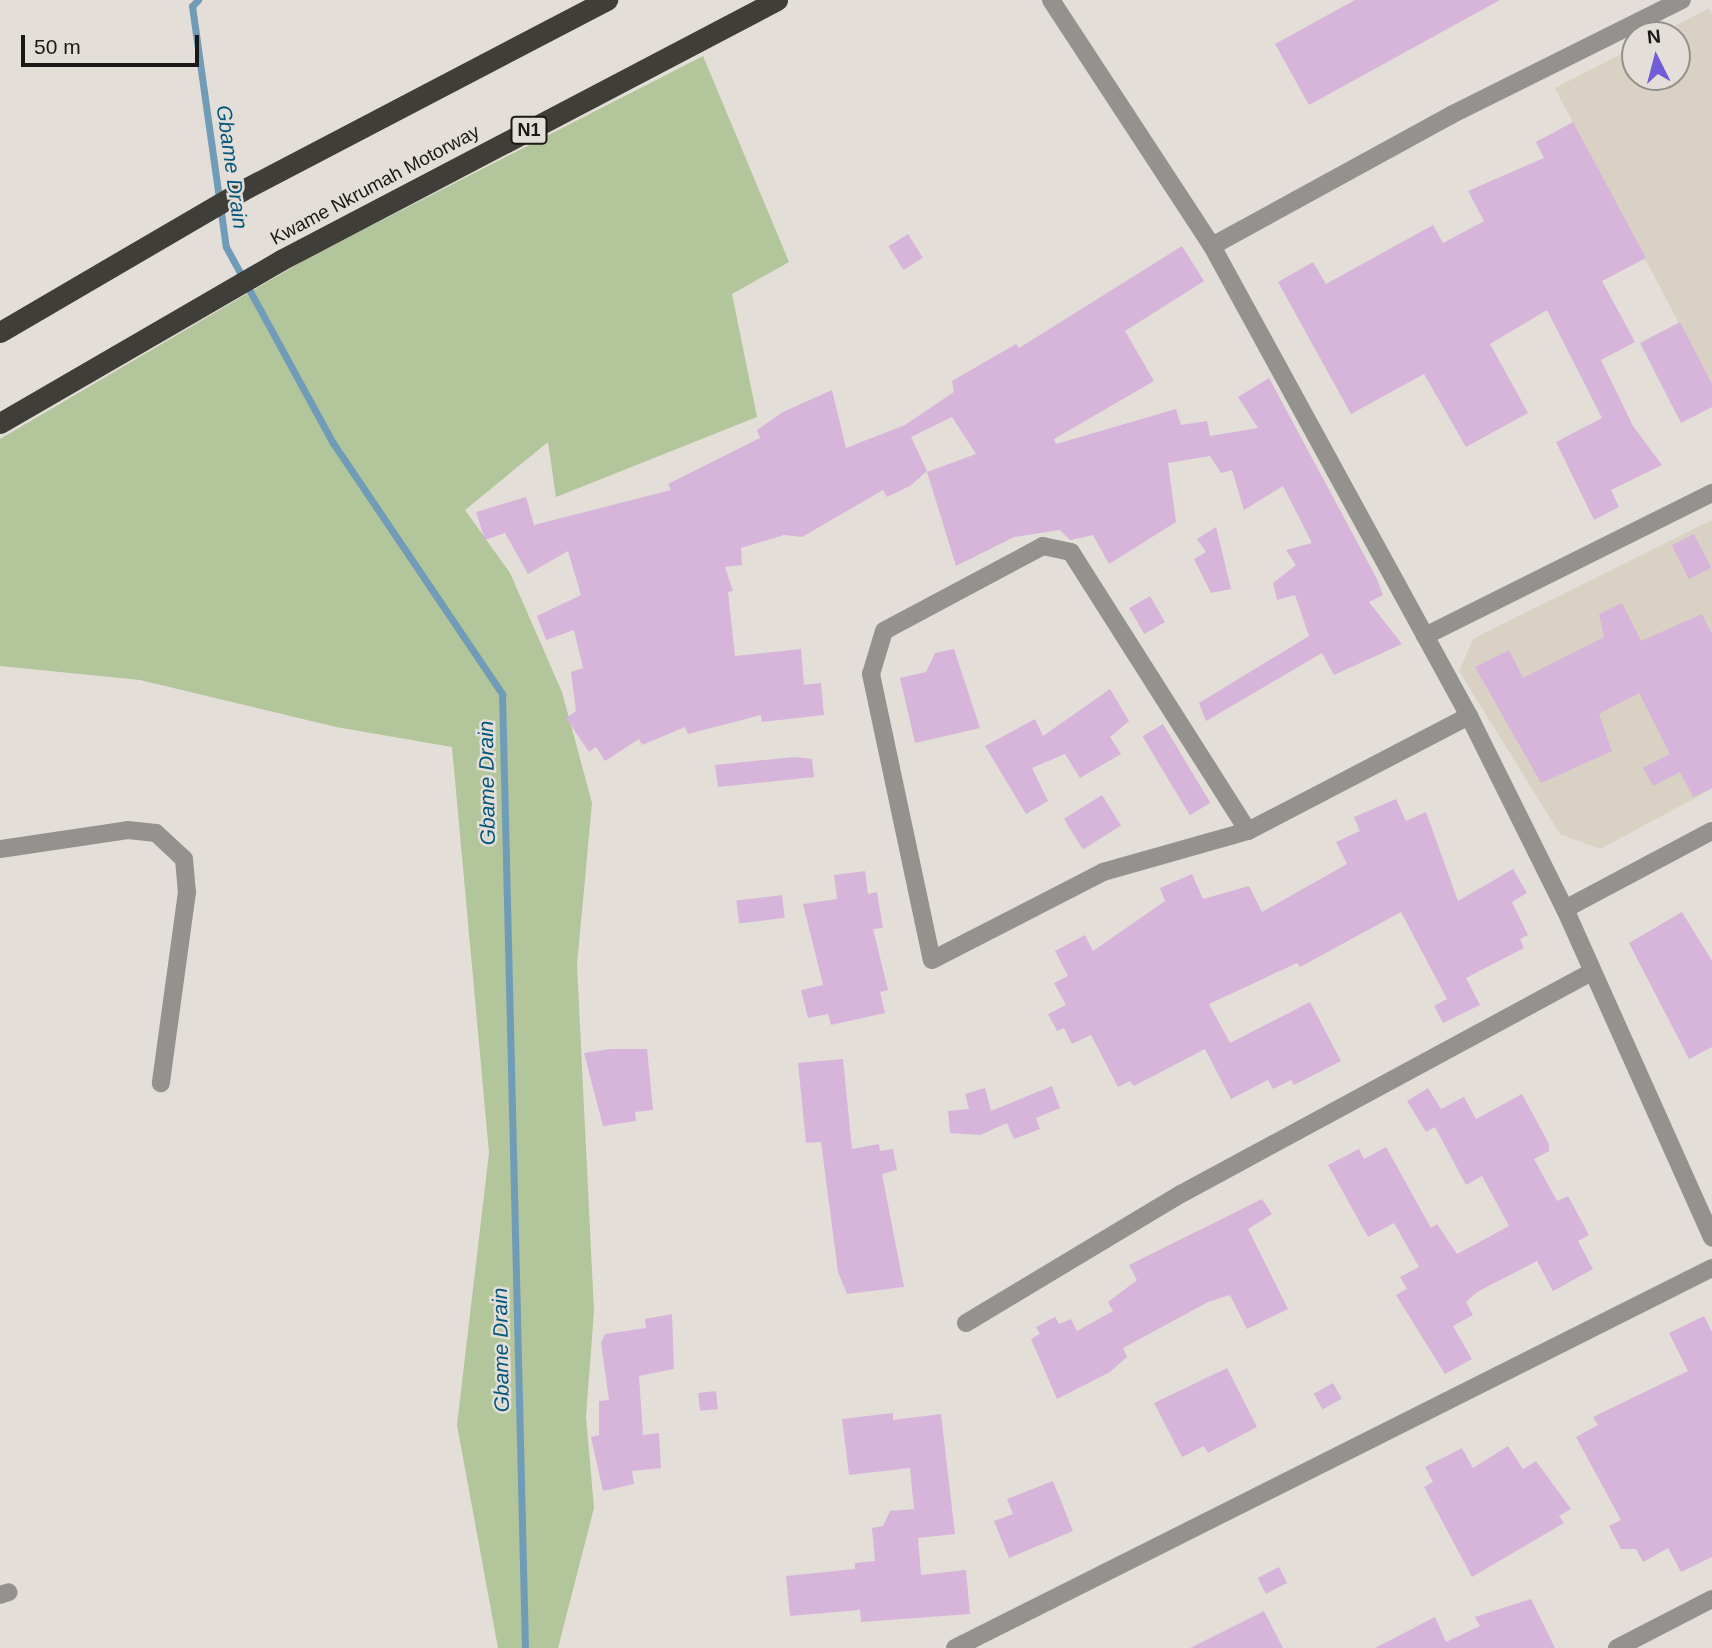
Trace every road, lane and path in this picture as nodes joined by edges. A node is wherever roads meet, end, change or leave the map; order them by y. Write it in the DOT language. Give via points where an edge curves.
graph roads {
  1 [pos="607,0"];
  2 [pos="777,0"];
  3 [pos="1051,0"];
  4 [pos="1682,0"];
  5 [pos="1212,246"];
  6 [pos="0,332"];
  7 [pos="0,423"];
  8 [pos="1712,493"];
  9 [pos="1425,636"];
  10 [pos="1469,716"];
  11 [pos="1248,831"];
  12 [pos="1712,831"];
  13 [pos="0,849"];
  14 [pos="1565,909"];
  15 [pos="1591,972"];
  16 [pos="161,1083"];
  17 [pos="1712,1238"];
  18 [pos="1712,1268"];
  19 [pos="965,1323"];
  20 [pos="1712,1599"];
  21 [pos="955,1648"];
  22 [pos="1617,1648"];
  1 -- 6 [label="highway" via="243,190"];
  2 -- 7 [label="highway, Kwame Nkrumah Motorway / N1" via="281,260"];
  3 -- 5 [label="street"];
  4 -- 5 [label="street" via="1451,115"];
  5 -- 9 [label="street"];
  8 -- 9 [label="street"];
  9 -- 10 [label="street"];
  10 -- 11 [label="street"];
  10 -- 14 [label="street"];
  11 -- 11 [label="street" via="1071,552 1043,545 884,632 871,674 932,960 1103,872"];
  12 -- 14 [label="street"];
  13 -- 16 [label="street" via="128,830 156,833 184,859 187,892"];
  14 -- 15 [label="street"];
  15 -- 17 [label="street"];
  15 -- 19 [label="street" via="1254,1153"];
  18 -- 21 [label="street"];
  20 -- 22 [label="street"];
}
